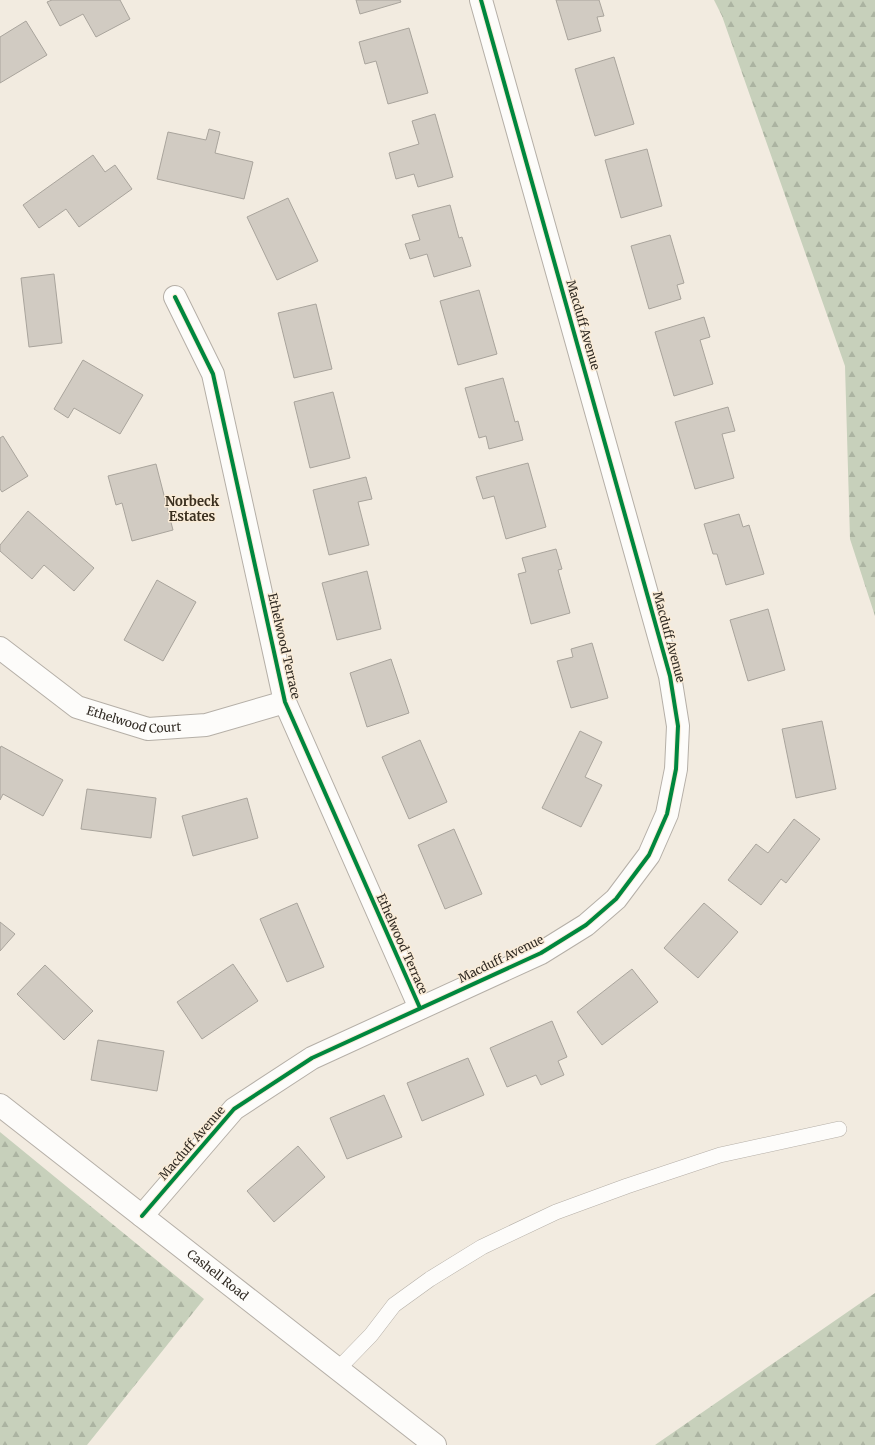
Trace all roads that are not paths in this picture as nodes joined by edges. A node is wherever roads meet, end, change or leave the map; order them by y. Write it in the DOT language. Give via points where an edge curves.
graph roads {
  1 [pos="481,0"];
  2 [pos="175,297"];
  3 [pos="0,648"];
  4 [pos="285,702"];
  5 [pos="420,1008"];
  6 [pos="0,1105"];
  7 [pos="839,1129"];
  8 [pos="142,1216"];
  9 [pos="338,1369"];
  10 [pos="435,1445"];
  1 -- 5 [label="street, Macduff Avenue" via="670,676 678,726 676,770 667,814 648,855 616,899 586,925 541,953"];
  2 -- 4 [label="street, Ethelwood Terrace" via="213,374"];
  3 -- 4 [label="street, Ethelwood Court" via="78,707 148,729 206,725"];
  4 -- 5 [label="street, Ethelwood Terrace"];
  5 -- 8 [label="street, Macduff Avenue" via="312,1058 234,1109"];
  6 -- 8 [label="street, Cashell Road"];
  7 -- 9 [label="lane" via="720,1156 634,1183 556,1212 482,1247 394,1305 371,1335"];
  8 -- 9 [label="street, Cashell Road"];
  9 -- 10 [label="street, Cashell Road"];
}
